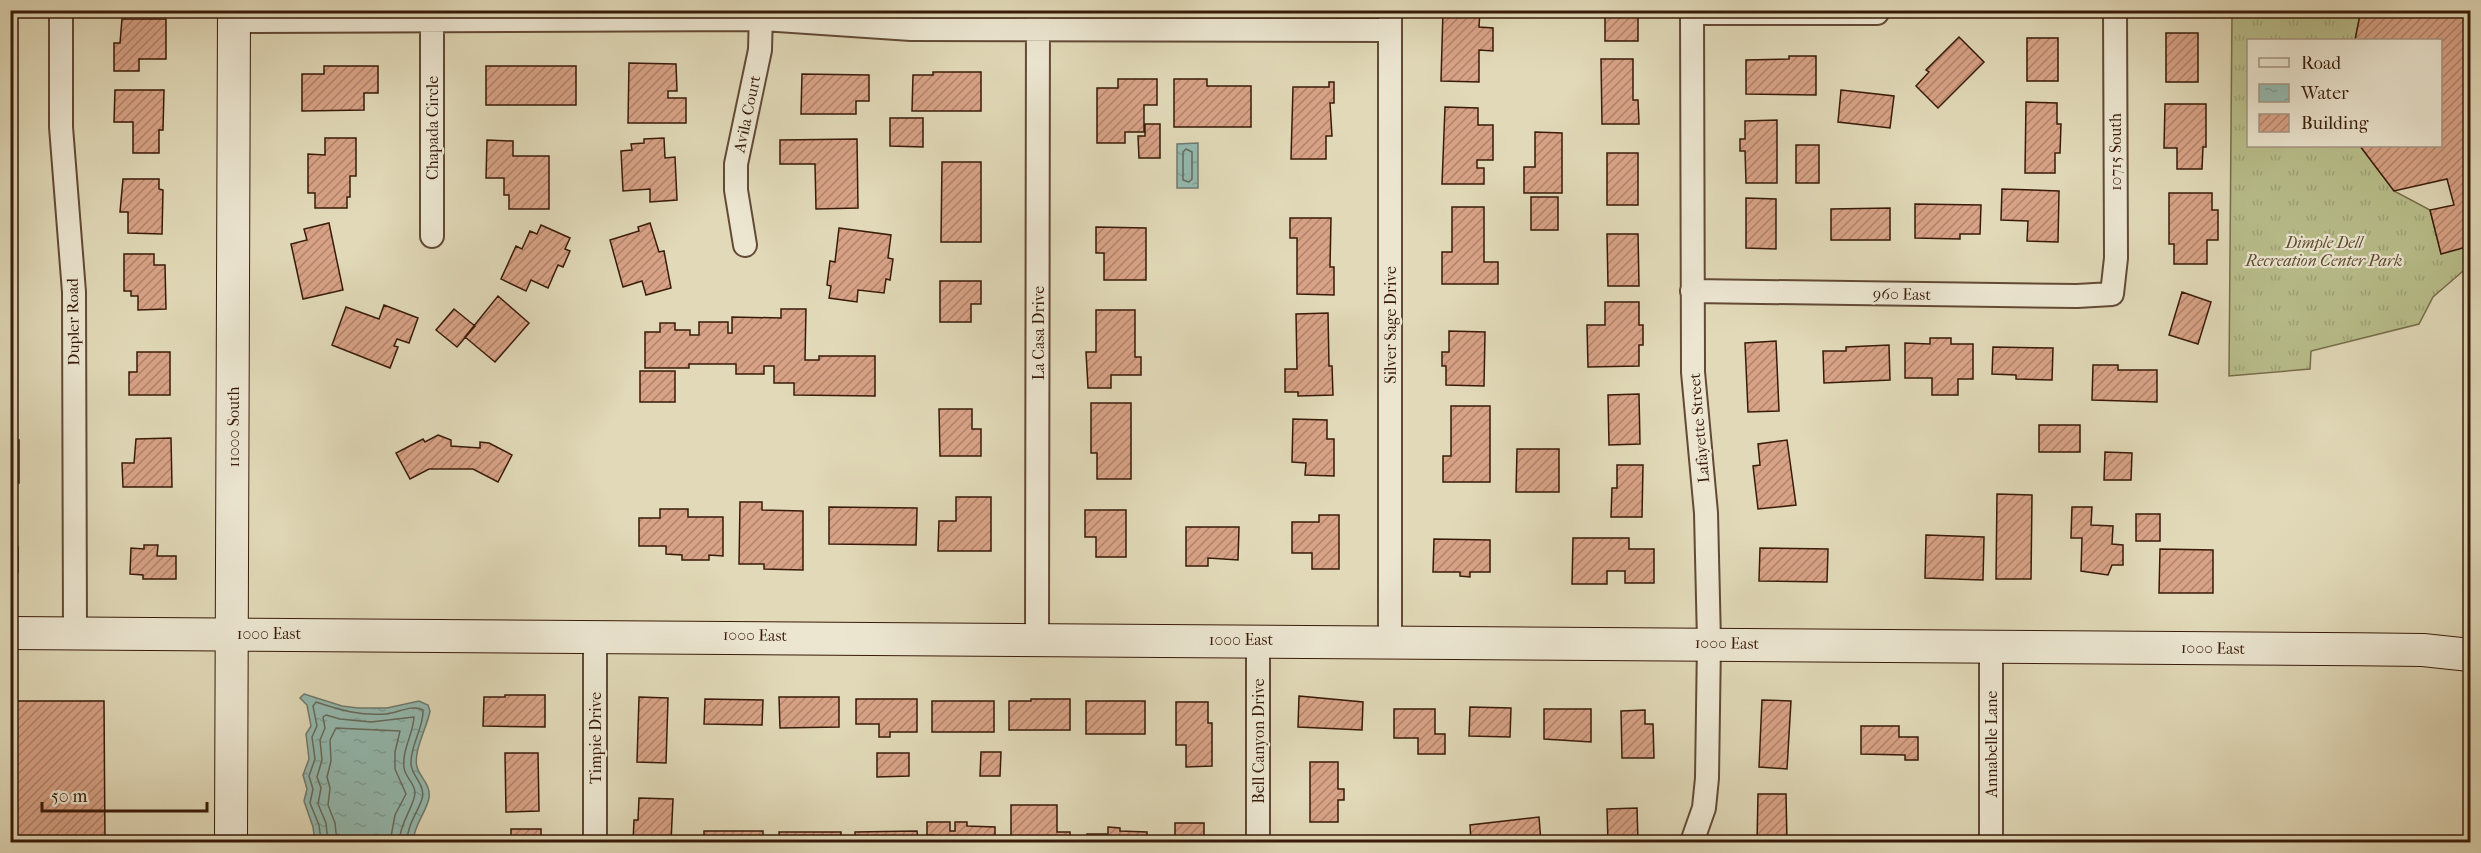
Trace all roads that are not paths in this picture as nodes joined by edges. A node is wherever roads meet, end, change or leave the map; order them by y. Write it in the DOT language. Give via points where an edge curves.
graph roads {
  1 [pos="61,10"];
  2 [pos="2115,10"];
  3 [pos="1692,12"];
  4 [pos="1876,13"];
  5 [pos="761,15"];
  6 [pos="234,16"];
  7 [pos="1038,20"];
  8 [pos="1390,20"];
  9 [pos="432,21"];
  10 [pos="432,236"];
  11 [pos="745,245"];
  12 [pos="1692,291"];
  13 [pos="2112,294"];
  14 [pos="10,633"];
  15 [pos="75,633"];
  16 [pos="232,633"];
  17 [pos="595,634"];
  18 [pos="1037,638"];
  19 [pos="1258,639"];
  20 [pos="1390,640"];
  21 [pos="1709,642"];
  22 [pos="1991,646"];
  23 [pos="2470,655"];
  24 [pos="231,843"];
  25 [pos="595,843"];
  26 [pos="1258,843"];
  27 [pos="1692,843"];
  28 [pos="1991,843"];
  1 -- 15 [label="street, Dupler Road" via="61,127 74,292"];
  2 -- 13 [label="street, 10715 South" via="2116,258"];
  3 -- 4 [label="street"];
  3 -- 12 [label="street, Lafayette Street"];
  5 -- 7 [label="street" via="911,29"];
  5 -- 9 [label="street"];
  5 -- 11 [label="street, Avila Court" via="760,50 736,164"];
  6 -- 9 [label="street"];
  6 -- 16 [label="street, 11000 South"];
  7 -- 8 [label="street"];
  7 -- 18 [label="street, La Casa Drive"];
  8 -- 20 [label="street, Silver Sage Drive"];
  9 -- 10 [label="street, Chapada Circle"];
  12 -- 13 [label="street, 960 East"];
  12 -- 21 [label="street, Lafayette Street" via="1693,372 1708,549"];
  14 -- 15 [label="street, 1000 East"];
  15 -- 16 [label="street, 1000 East"];
  16 -- 17 [label="street, 1000 East"];
  16 -- 24 [label="street, 11000 South"];
  17 -- 18 [label="street, 1000 East"];
  17 -- 25 [label="street, Timpie Drive"];
  18 -- 19 [label="street, 1000 East"];
  19 -- 20 [label="street, 1000 East"];
  19 -- 26 [label="street, Bell Canyon Drive"];
  20 -- 21 [label="street, 1000 East"];
  21 -- 22 [label="street, 1000 East"];
  21 -- 27 [label="street, Lafayette Street" via="1707,778 1704,808"];
  22 -- 23 [label="street, 1000 East" via="2440,651"];
  22 -- 28 [label="street, Annabelle Lane"];
}
